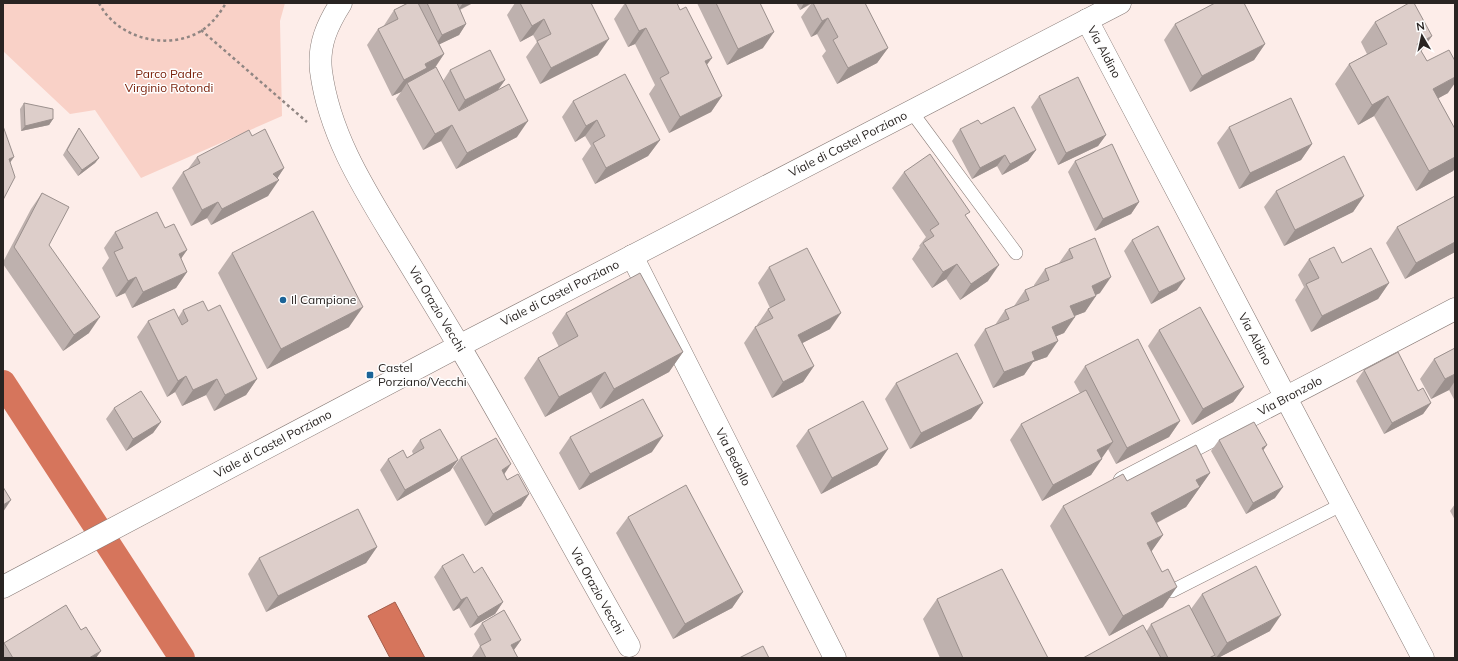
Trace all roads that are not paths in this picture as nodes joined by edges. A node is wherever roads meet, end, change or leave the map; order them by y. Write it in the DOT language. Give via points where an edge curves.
graph roads {
  1 [pos="341,3"];
  2 [pos="1120,3"];
  3 [pos="1087,20"];
  4 [pos="911,111"];
  5 [pos="1016,253"];
  6 [pos="632,256"];
  7 [pos="1455,309"];
  8 [pos="459,346"];
  9 [pos="1287,398"];
  10 [pos="1124,482"];
  11 [pos="1343,504"];
  12 [pos="3,587"];
  13 [pos="1172,591"];
  14 [pos="628,646"];
  15 [pos="835,658"];
  16 [pos="1423,658"];
  1 -- 8 [label="street, Via Orazio Vecchi" via="325,30 320,55 334,122 362,185"];
  2 -- 3 [label="street, Viale di Castel Porziano"];
  3 -- 4 [label="street, Viale di Castel Porziano"];
  3 -- 9 [label="street, Via Aldino"];
  4 -- 5 [label="lane"];
  4 -- 6 [label="street, Viale di Castel Porziano"];
  6 -- 8 [label="street, Viale di Castel Porziano"];
  6 -- 15 [label="street, Via Bedollo"];
  7 -- 9 [label="street, Via Bronzolo"];
  8 -- 12 [label="street, Viale di Castel Porziano"];
  8 -- 14 [label="street, Via Orazio Vecchi"];
  9 -- 10 [label="street, Via Bronzolo"];
  9 -- 11 [label="street, Via Aldino"];
  11 -- 13 [label="lane"];
  11 -- 16 [label="street, Via Aldino"];
}
